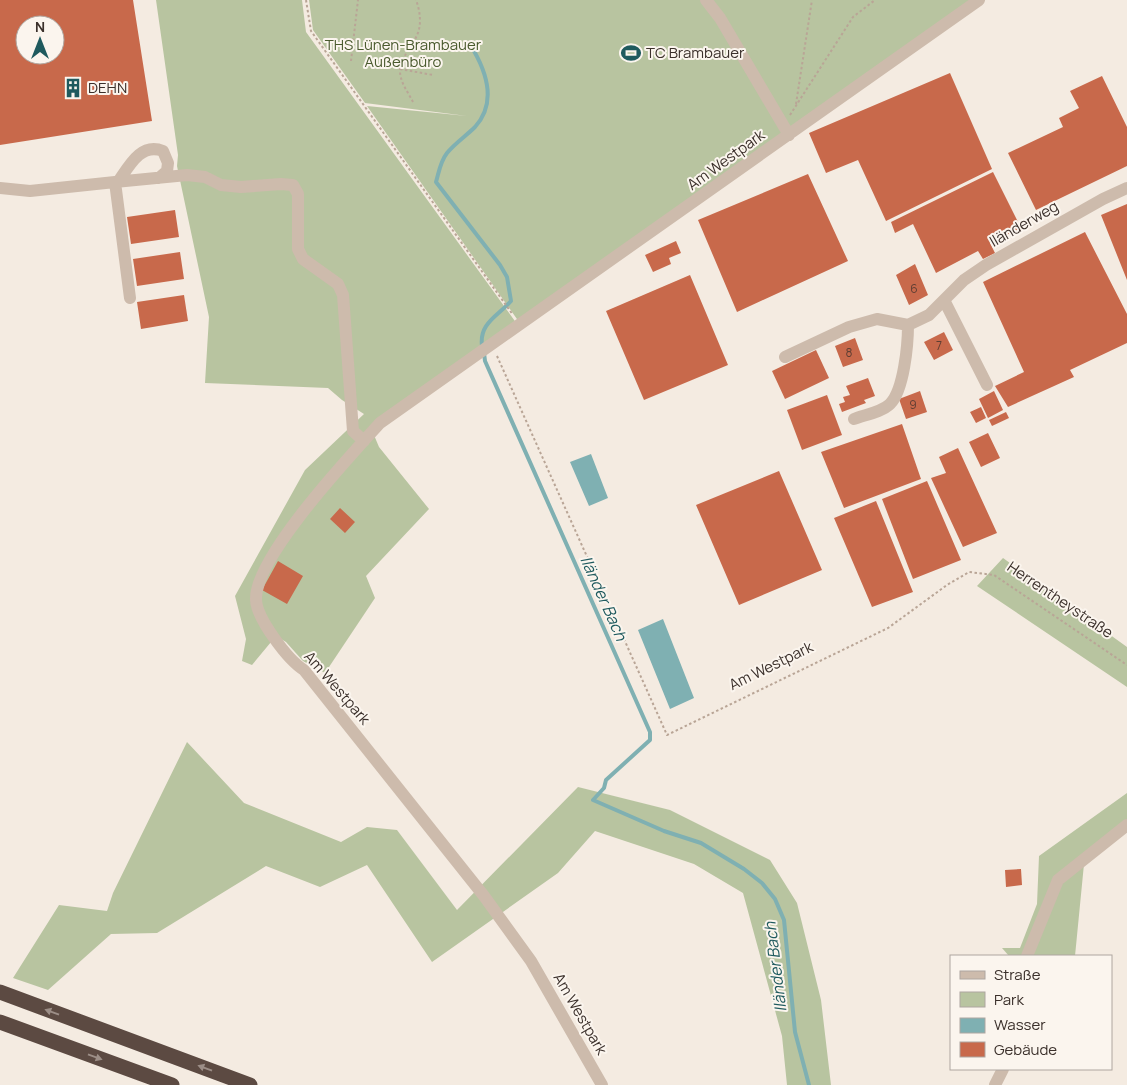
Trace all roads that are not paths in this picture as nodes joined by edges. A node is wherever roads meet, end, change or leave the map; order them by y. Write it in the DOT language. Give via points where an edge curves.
graph roads {
  1 [pos="706,0"];
  2 [pos="979,0"];
  3 [pos="786,130"];
  4 [pos="159,178"];
  5 [pos="116,182"];
  6 [pos="0,188"];
  7 [pos="1127,188"];
  8 [pos="130,298"];
  9 [pos="944,300"];
  10 [pos="908,325"];
  11 [pos="785,357"];
  12 [pos="987,386"];
  13 [pos="854,419"];
  14 [pos="364,441"];
  15 [pos="1127,825"];
  16 [pos="1027,955"];
  17 [pos="0,992"];
  18 [pos="0,1022"];
  19 [pos="1002,1070"];
  20 [pos="172,1085"];
  21 [pos="250,1085"];
  22 [pos="602,1085"];
  23 [pos="995,1085"];
  1 -- 3 [label="street"];
  2 -- 3 [label="street, Am Westpark"];
  3 -- 14 [label="street, Am Westpark" via="491,346 380,423"];
  4 -- 5 [label="street"];
  4 -- 5 [label="street" via="167,171 168,163 163,151 154,148 143,150"];
  4 -- 14 [label="street" via="187,175 205,177 221,185 293,185 298,194 298,249 303,259 338,284 344,295 353,431"];
  5 -- 6 [label="street" via="30,192"];
  5 -- 8 [label="street"];
  7 -- 9 [label="street, Iländerweg" via="986,264"];
  9 -- 10 [label="street, Iländerweg" via="929,315"];
  9 -- 12 [label="street"];
  10 -- 11 [label="street" via="877,319 849,327"];
  10 -- 13 [label="street" via="908,345 894,397 889,405"];
  14 -- 22 [label="street, Am Westpark" via="280,544 259,579 256,600 267,627 294,663 310,678 484,896 531,960"];
  15 -- 16 [label="street" via="1058,880"];
  21 -- 17 [label="highway, one-way"];
  18 -- 20 [label="highway, one-way"];
  19 -- 23 [label="street"];
}
